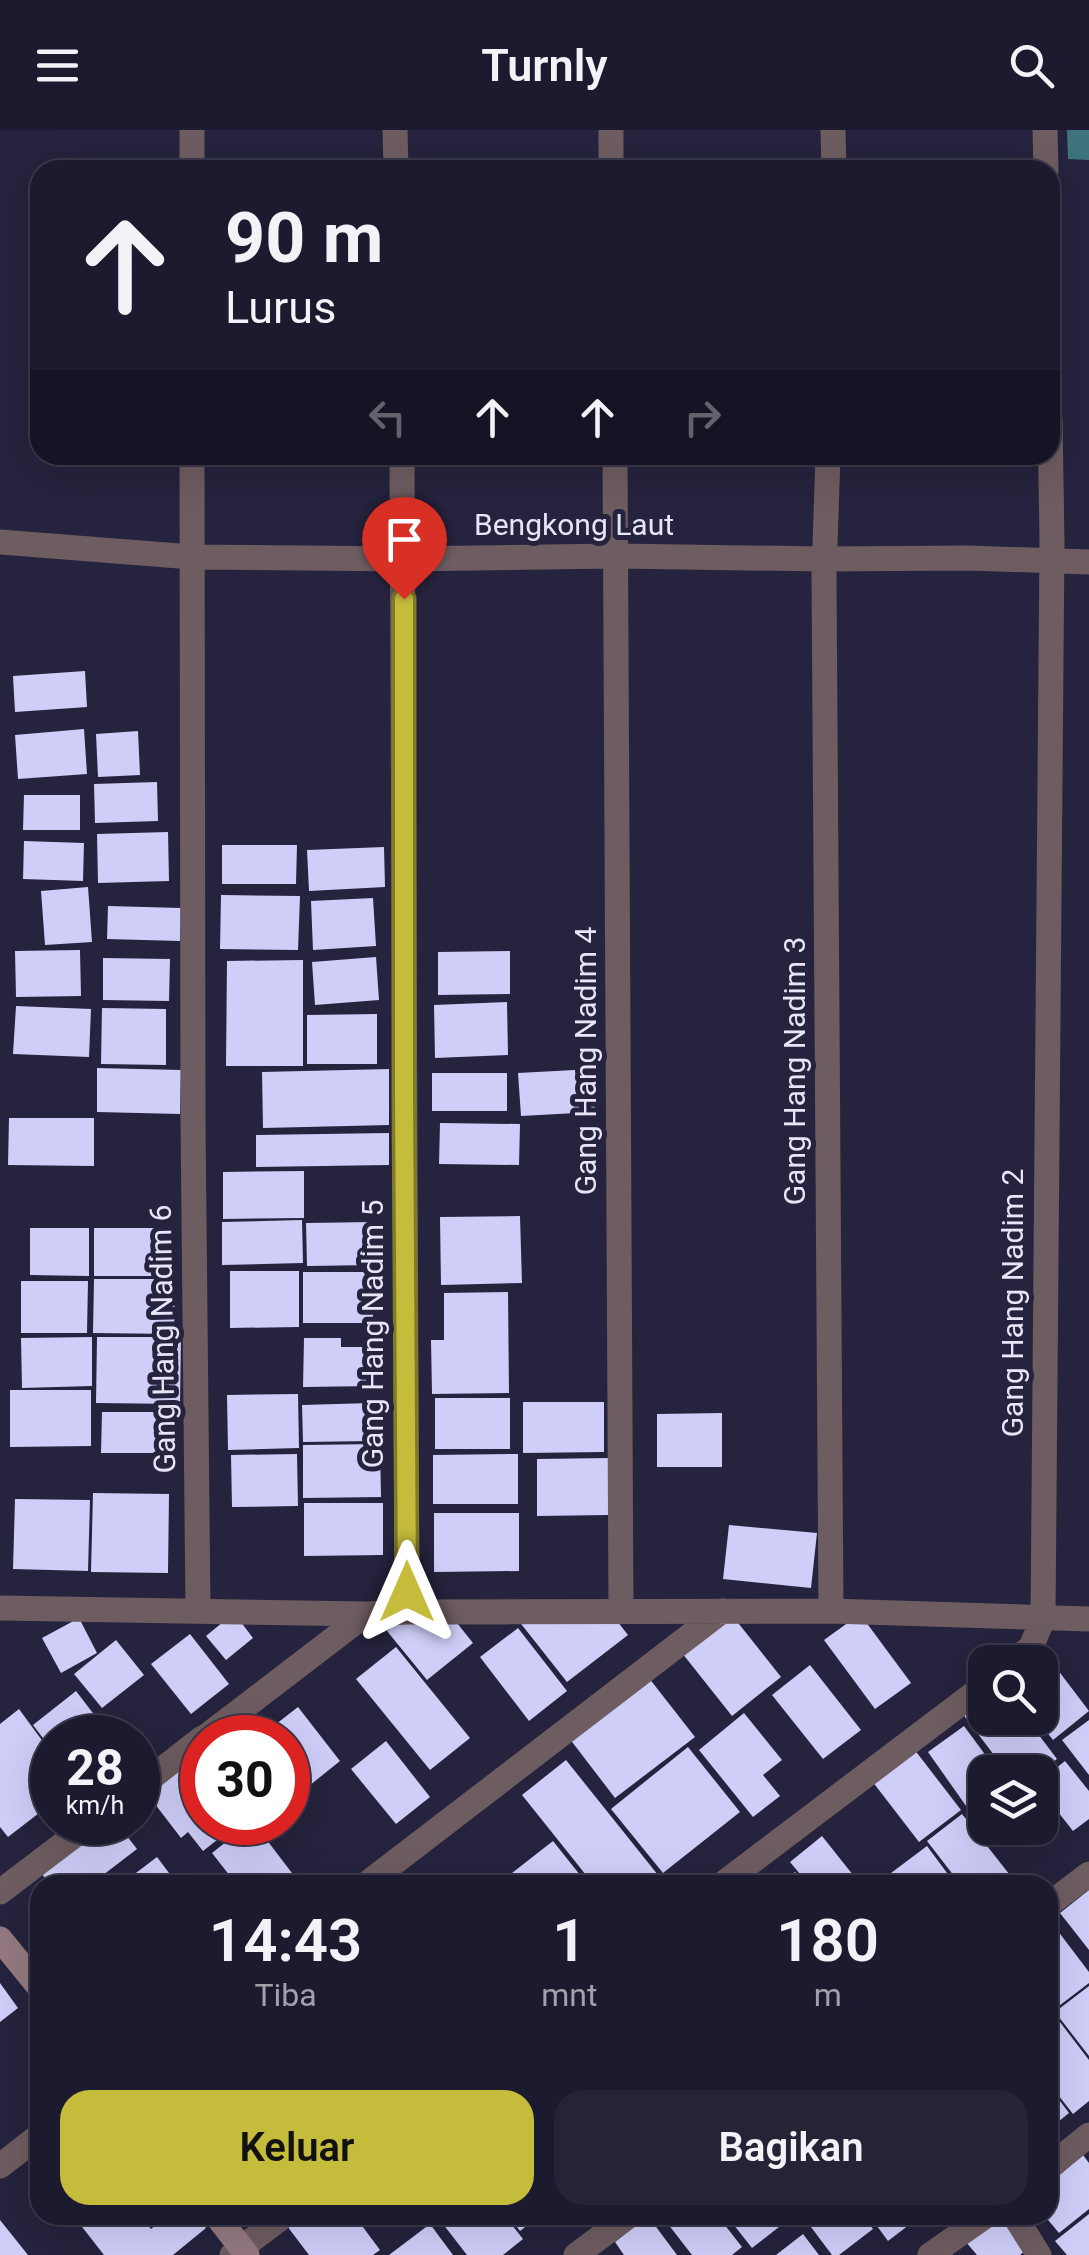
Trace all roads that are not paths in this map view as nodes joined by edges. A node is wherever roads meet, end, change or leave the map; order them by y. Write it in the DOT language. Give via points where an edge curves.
graph roads {
  1 [pos="192,130"];
  2 [pos="395,130"];
  3 [pos="610,130"];
  4 [pos="833,130"];
  5 [pos="1045,130"];
  6 [pos="192,160"];
  7 [pos="396,160"];
  8 [pos="611,160"];
  9 [pos="834,160"];
  10 [pos="1046,160"];
  11 [pos="192,465"];
  12 [pos="402,465"];
  13 [pos="615,465"];
  14 [pos="828,465"];
  15 [pos="1051,465"];
  16 [pos="0,542"];
  17 [pos="617,556"];
  18 [pos="192,557"];
  19 [pos="404,559"];
  20 [pos="824,559"];
  21 [pos="1052,561"];
  22 [pos="1089,562"];
  23 [pos="0,1608"];
  24 [pos="198,1610"];
  25 [pos="621,1611"];
  26 [pos="831,1611"];
  27 [pos="407,1612"];
  28 [pos="722,1612"];
  29 [pos="366,1614"];
  30 [pos="1043,1619"];
  31 [pos="1089,1619"];
  32 [pos="1031,1645"];
  33 [pos="968,1698"];
  34 [pos="233,1715"];
  35 [pos="180,1756"];
  36 [pos="160,1771"];
  37 [pos="62,1845"];
  38 [pos="1089,1874"];
  39 [pos="378,1875"];
  40 [pos="734,1875"];
  41 [pos="0,1892"];
  42 [pos="1058,1897"];
  43 [pos="0,1939"];
  44 [pos="30,1976"];
  45 [pos="1089,2135"];
  46 [pos="30,2143"];
  47 [pos="1058,2160"];
  48 [pos="0,2166"];
  49 [pos="222,2225"];
  50 [pos="273,2225"];
  51 [pos="616,2225"];
  52 [pos="973,2225"];
  53 [pos="1020,2225"];
  54 [pos="240,2253"];
  55 [pos="576,2255"];
  56 [pos="930,2255"];
  57 [pos="1039,2255"];
  1 -- 6 [label="street"];
  2 -- 7 [label="street"];
  3 -- 8 [label="street"];
  4 -- 9 [label="street"];
  5 -- 10 [label="street"];
  11 -- 18 [label="street, Gang Hang Nadim 6"];
  12 -- 19 [label="street, Gang Hang Nadim 5"];
  13 -- 17 [label="street, Gang Hang Nadim 4"];
  14 -- 20 [label="street, Gang Hang Nadim 3"];
  15 -- 21 [label="street, Gang Hang Nadim 2"];
  16 -- 18 [label="street, Bengkong Laut"];
  17 -- 19 [label="street, Bengkong Laut"];
  17 -- 20 [label="street, Bengkong Laut"];
  17 -- 25 [label="street, Gang Hang Nadim 4"];
  18 -- 19 [label="street, Bengkong Laut"];
  18 -- 24 [label="street, Gang Hang Nadim 6"];
  19 -- 27 [label="street, Gang Hang Nadim 5"];
  20 -- 21 [label="street, Bengkong Laut"];
  20 -- 26 [label="street, Gang Hang Nadim 3"];
  21 -- 22 [label="street, Bengkong Laut"];
  21 -- 30 [label="street, Gang Hang Nadim 2"];
  23 -- 24 [label="street"];
  24 -- 29 [label="street"];
  25 -- 27 [label="street"];
  25 -- 28 [label="street"];
  26 -- 28 [label="street"];
  26 -- 30 [label="street"];
  27 -- 29 [label="street"];
  28 -- 39 [label="street"];
  29 -- 34 [label="street"];
  30 -- 31 [label="street"];
  30 -- 32 [label="street"];
  33 -- 40 [label="street"];
  35 -- 36 [label="street"];
  37 -- 41 [label="street"];
  38 -- 42 [label="street"];
  43 -- 44 [label="street"];
  45 -- 47 [label="street"];
  46 -- 48 [label="street"];
  49 -- 54 [label="street"];
  50 -- 54 [label="street"];
  51 -- 55 [label="street"];
  52 -- 56 [label="street"];
  53 -- 57 [label="street"];
}
